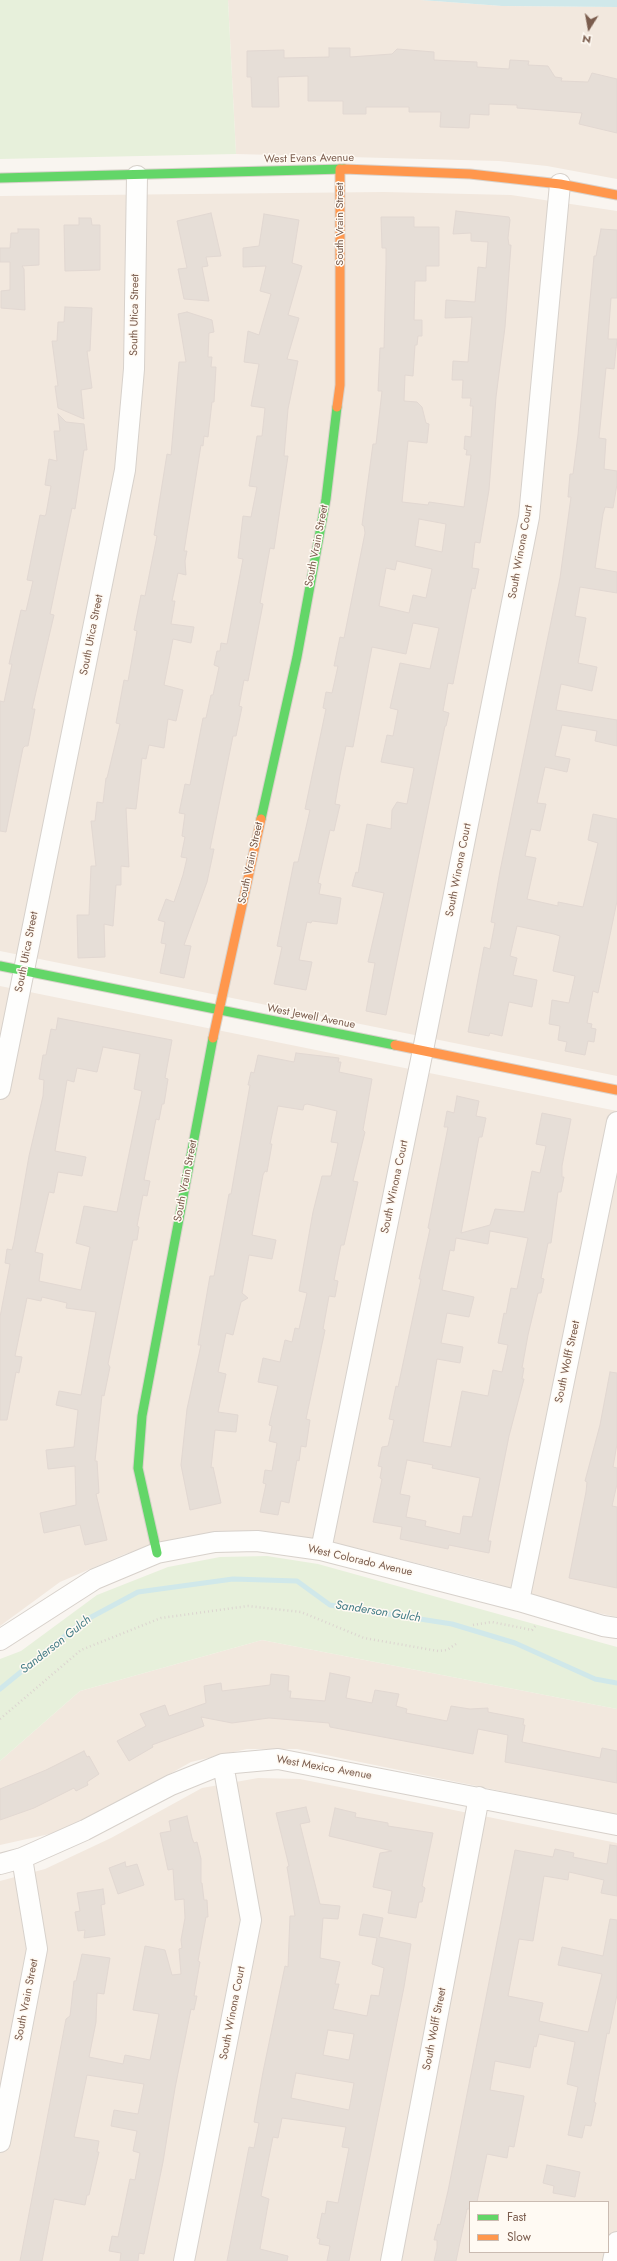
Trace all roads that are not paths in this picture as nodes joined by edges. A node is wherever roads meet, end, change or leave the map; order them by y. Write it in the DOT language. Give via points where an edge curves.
graph roads {
  1 [pos="340,169"];
  2 [pos="137,176"];
  3 [pos="0,178"];
  4 [pos="560,184"];
  5 [pos="617,195"];
  6 [pos="0,966"];
  7 [pos="23,971"];
  8 [pos="218,1011"];
  9 [pos="424,1050"];
  10 [pos="0,1089"];
  11 [pos="617,1090"];
  12 [pos="617,1122"];
  13 [pos="321,1550"];
  14 [pos="157,1553"];
  15 [pos="519,1601"];
  16 [pos="617,1628"];
  17 [pos="0,1640"];
  18 [pos="223,1764"];
  19 [pos="479,1797"];
  20 [pos="617,1825"];
  21 [pos="22,1858"];
  22 [pos="0,1864"];
  23 [pos="0,2142"];
  24 [pos="184,2261"];
  25 [pos="391,2261"];
  1 -- 2 [label="street, West Evans Avenue"];
  1 -- 4 [label="street, West Evans Avenue" via="470,174"];
  1 -- 8 [label="street, South Vrain Street" via="340,385 326,499 297,657"];
  2 -- 3 [label="street, West Evans Avenue"];
  2 -- 7 [label="street, South Utica Street" via="134,369 125,470"];
  4 -- 5 [label="street, West Evans Avenue"];
  4 -- 9 [label="street, South Winona Court" via="529,517"];
  6 -- 7 [label="street, West Jewell Avenue"];
  7 -- 8 [label="street, West Jewell Avenue"];
  7 -- 10 [label="street, South Utica Street"];
  8 -- 9 [label="street, West Jewell Avenue"];
  8 -- 14 [label="street, South Vrain Street" via="142,1416 138,1468"];
  9 -- 11 [label="street, West Jewell Avenue"];
  9 -- 13 [label="street, South Winona Court"];
  12 -- 15 [label="street, South Wolff Street"];
  13 -- 14 [label="street, West Colorado Avenue" via="258,1541 215,1542"];
  13 -- 15 [label="street, West Colorado Avenue"];
  14 -- 17 [label="street, West Colorado Avenue" via="95,1579"];
  15 -- 16 [label="street, West Colorado Avenue"];
  18 -- 19 [label="street, West Mexico Avenue" via="278,1759"];
  18 -- 21 [label="street, West Mexico Avenue" via="171,1785 85,1830"];
  18 -- 24 [label="street, South Winona Court" via="251,1920"];
  19 -- 20 [label="street, West Mexico Avenue"];
  19 -- 25 [label="street, South Wolff Street"];
  21 -- 22 [label="street, West Mexico Avenue"];
  21 -- 23 [label="street, South Vrain Street" via="37,1949"];
}
